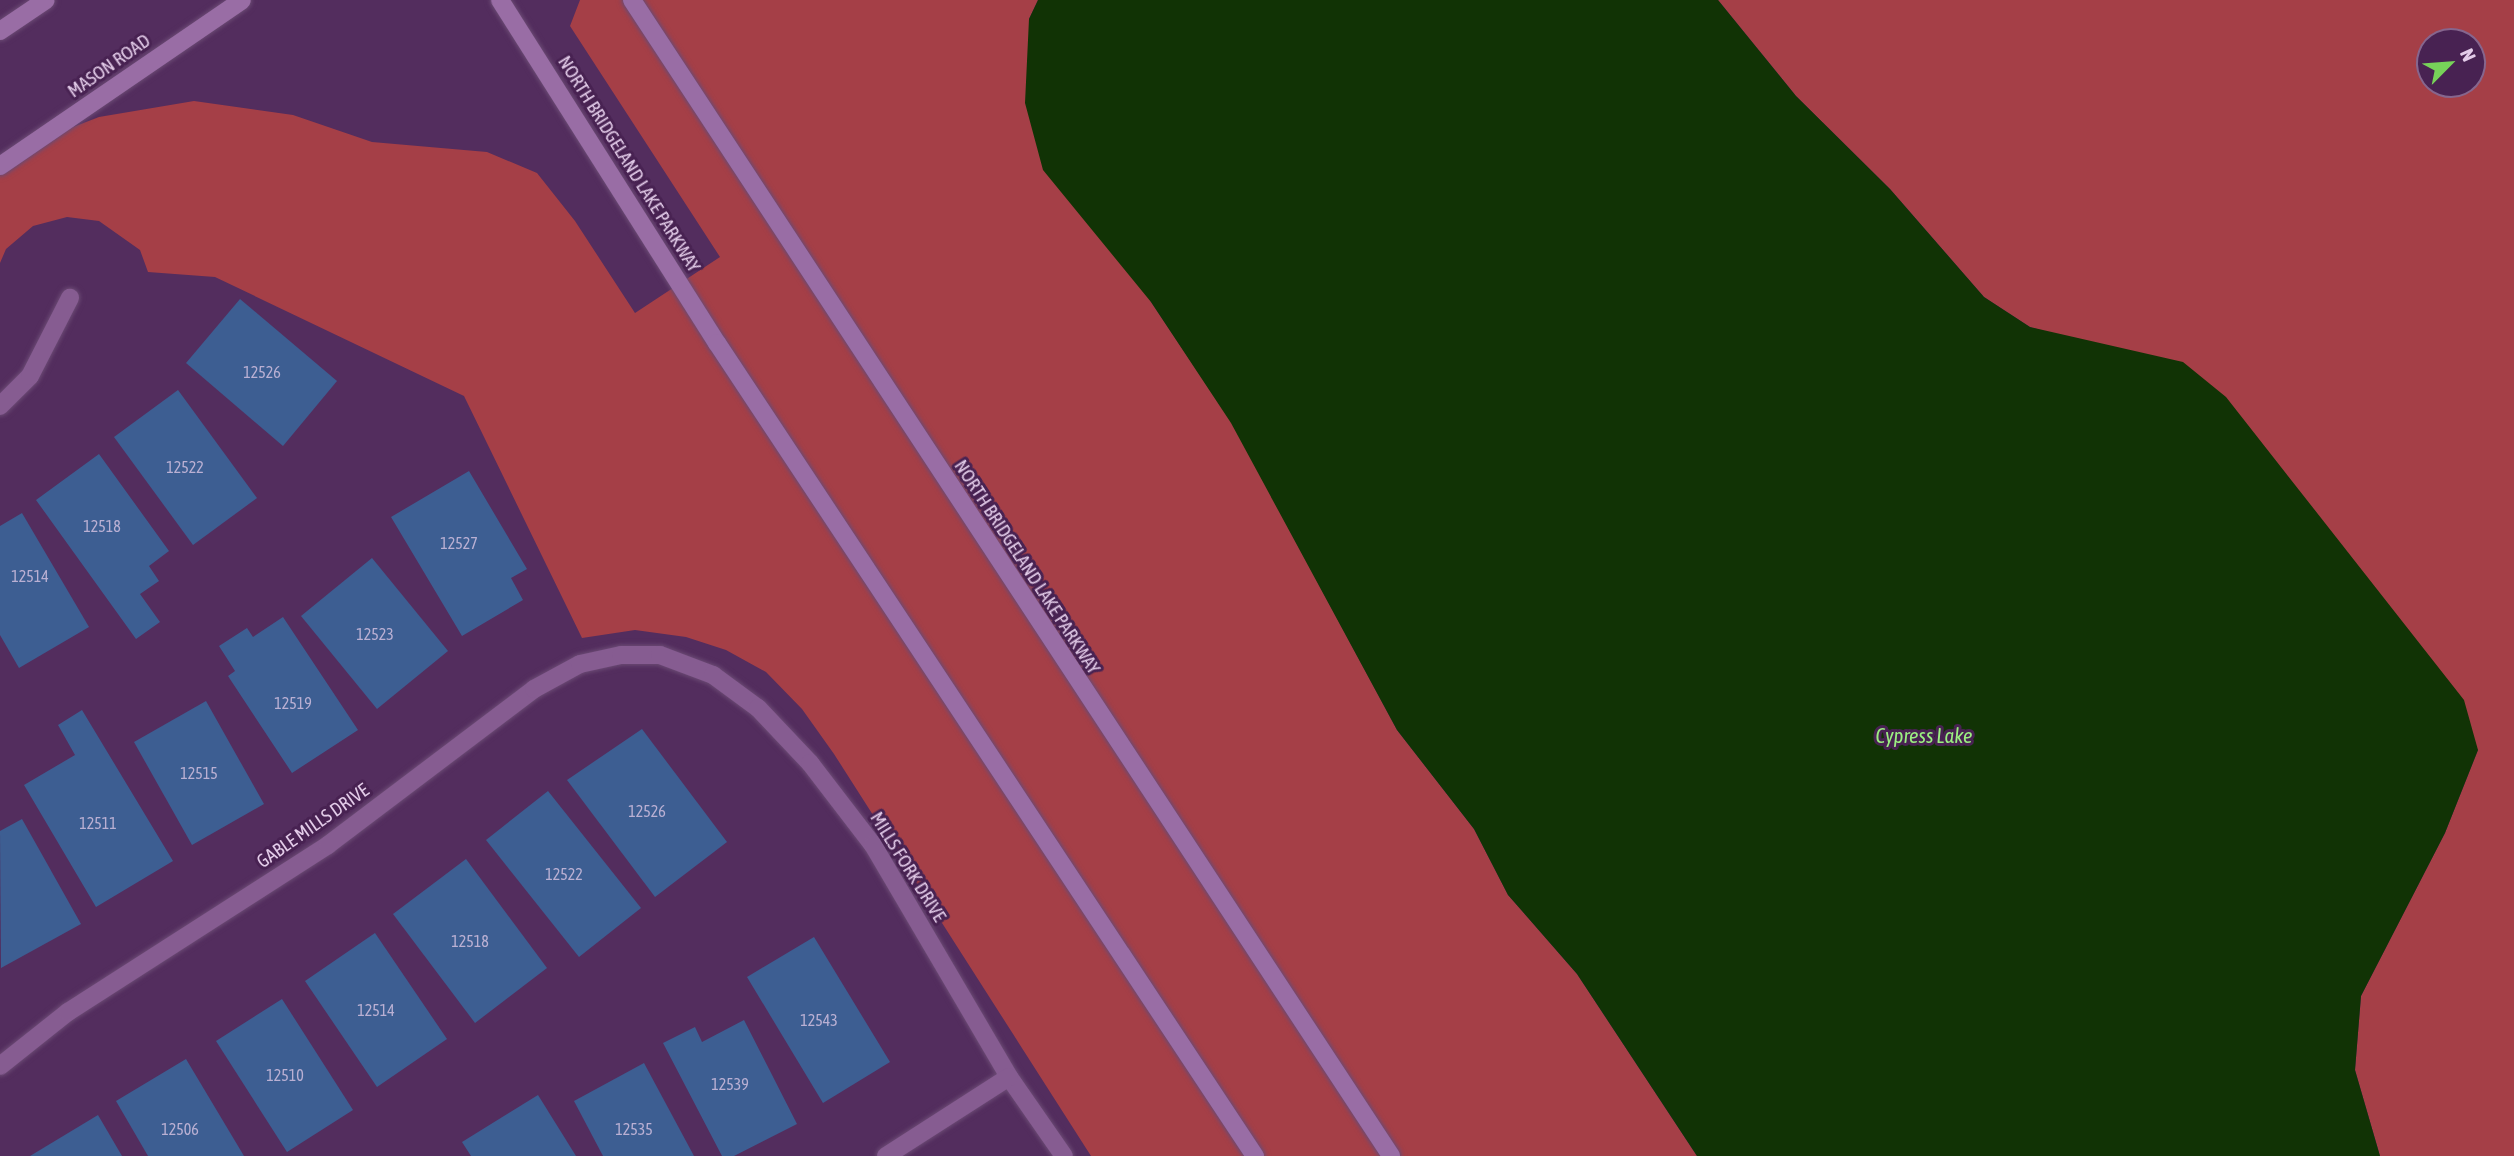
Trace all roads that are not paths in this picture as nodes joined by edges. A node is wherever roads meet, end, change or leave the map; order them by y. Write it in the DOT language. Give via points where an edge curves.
graph roads {
  1 [pos="46,0"];
  2 [pos="242,0"];
  3 [pos="500,0"];
  4 [pos="632,0"];
  5 [pos="0,31"];
  6 [pos="0,166"];
  7 [pos="69,298"];
  8 [pos="0,406"];
  9 [pos="660,655"];
  10 [pos="0,1066"];
  11 [pos="1009,1077"];
  12 [pos="886,1156"];
  13 [pos="1064,1156"];
  14 [pos="1255,1156"];
  15 [pos="1391,1156"];
  1 -- 5 [label="main road"];
  2 -- 6 [label="main road, MASON ROAD"];
  3 -- 14 [label="main road, NORTH BRIDGELAND LAKE PARKWAY" via="717,343"];
  4 -- 15 [label="main road, NORTH BRIDGELAND LAKE PARKWAY"];
  7 -- 8 [label="street" via="30,376"];
  9 -- 10 [label="street, GABLE MILLS DRIVE" via="621,654 580,664 534,689 328,845 68,1012"];
  9 -- 11 [label="street, MILLS FORK DRIVE" via="713,676 747,700 810,763 873,845"];
  11 -- 12 [label="street"];
  11 -- 13 [label="street, MILLS FORK DRIVE"];
}
